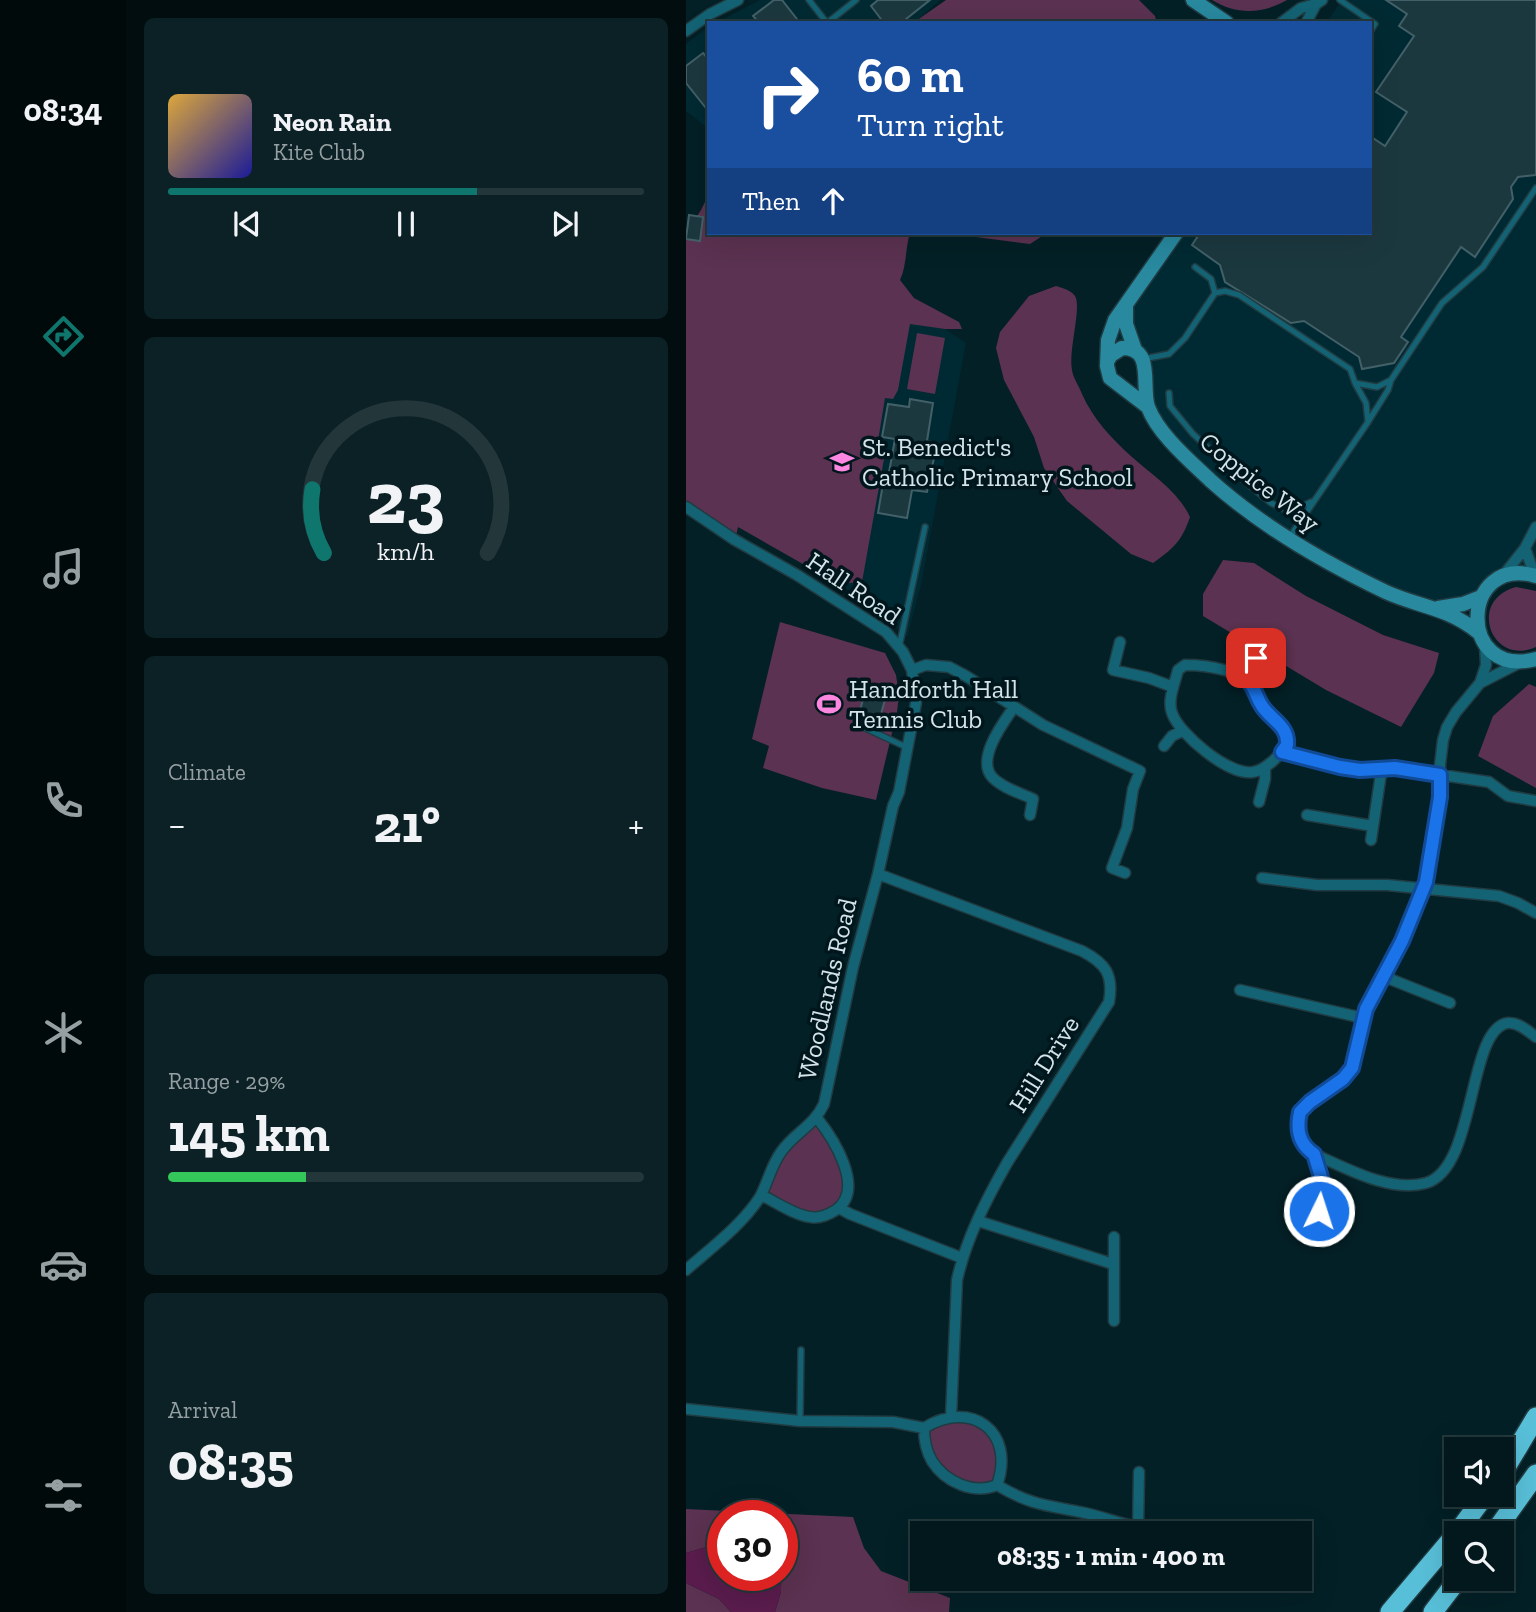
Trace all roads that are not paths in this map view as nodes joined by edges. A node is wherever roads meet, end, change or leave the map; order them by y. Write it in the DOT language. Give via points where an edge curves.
graph roads {
  1 [pos="738,0"];
  2 [pos="809,0"];
  3 [pos="856,0"];
  4 [pos="1193,0"];
  5 [pos="1340,0"];
  6 [pos="1319,2"];
  7 [pos="825,21"];
  8 [pos="830,21"];
  9 [pos="1224,21"];
  10 [pos="1284,21"];
  11 [pos="1307,21"];
  12 [pos="1372,21"];
  13 [pos="686,31"];
  14 [pos="1536,188"];
  15 [pos="1175,235"];
  16 [pos="1195,267"];
  17 [pos="1215,293"];
  18 [pos="1126,307"];
  19 [pos="1108,360"];
  20 [pos="1141,360"];
  21 [pos="1391,380"];
  22 [pos="1355,383"];
  23 [pos="1120,384"];
  24 [pos="1169,393"];
  25 [pos="1148,407"];
  26 [pos="1368,422"];
  27 [pos="1314,500"];
  28 [pos="686,508"];
  29 [pos="925,527"];
  30 [pos="1536,527"];
  31 [pos="1287,541"];
  32 [pos="1525,548"];
  33 [pos="1535,576"];
  34 [pos="1502,577"];
  35 [pos="1481,597"];
  36 [pos="1436,608"];
  37 [pos="1481,638"];
  38 [pos="1120,642"];
  39 [pos="899,647"];
  40 [pos="1256,658"];
  41 [pos="1532,660"];
  42 [pos="912,670"];
  43 [pos="1248,680"];
  44 [pos="1480,683"];
  45 [pos="1173,687"];
  46 [pos="1014,707"];
  47 [pos="861,726"];
  48 [pos="1182,731"];
  49 [pos="1164,746"];
  50 [pos="906,747"];
  51 [pos="1282,752"];
  52 [pos="1265,767"];
  53 [pos="1382,768"];
  54 [pos="1440,775"];
  55 [pos="1536,801"];
  56 [pos="1259,802"];
  57 [pos="1030,815"];
  58 [pos="1307,815"];
  59 [pos="1373,826"];
  60 [pos="1371,840"];
  61 [pos="1125,873"];
  62 [pos="878,874"];
  63 [pos="1262,878"];
  64 [pos="1425,886"];
  65 [pos="1536,913"];
  66 [pos="1385,976"];
  67 [pos="1240,990"];
  68 [pos="1450,1003"];
  69 [pos="1363,1018"];
  70 [pos="1536,1037"];
  71 [pos="817,1118"];
  72 [pos="1314,1154"];
  73 [pos="761,1195"];
  74 [pos="839,1208"];
  75 [pos="1319,1211"];
  76 [pos="978,1220"];
  77 [pos="1114,1237"];
  78 [pos="962,1258"];
  79 [pos="1113,1264"];
  80 [pos="686,1270"];
  81 [pos="1114,1321"];
  82 [pos="801,1350"];
  83 [pos="686,1409"];
  84 [pos="951,1417"];
  85 [pos="1536,1417"];
  86 [pos="800,1421"];
  87 [pos="924,1428"];
  88 [pos="1514,1454"];
  89 [pos="1139,1472"];
  90 [pos="1536,1475"];
  91 [pos="997,1485"];
  92 [pos="1476,1507"];
  93 [pos="1108,1521"];
  94 [pos="1138,1521"];
  95 [pos="1465,1521"];
  96 [pos="1503,1521"];
  97 [pos="1444,1547"];
  98 [pos="1450,1591"];
  99 [pos="1390,1612"];
  100 [pos="1433,1612"];
  1 -- 13 [label="street"];
  2 -- 7 [label="lane"];
  3 -- 8 [label="lane"];
  4 -- 9 [label="street"];
  5 -- 12 [label="lane"];
  6 -- 10 [label="street"];
  6 -- 11 [label="street"];
  14 -- 21 [label="lane" via="1483,267 1442,303"];
  15 -- 18 [label="street"];
  16 -- 17 [label="lane" via="1211,279"];
  17 -- 20 [label="lane" via="1169,354"];
  17 -- 22 [label="lane" via="1238,295 1350,369"];
  18 -- 19 [label="street" via="1108,340"];
  18 -- 20 [label="street, Coppice Way" via="1126,324"];
  19 -- 20 [label="street" via="1122,348"];
  19 -- 23 [label="street" via="1111,378"];
  20 -- 23 [label="street" via="1138,381"];
  20 -- 25 [label="street, Coppice Way"];
  21 -- 22 [label="lane" via="1377,387"];
  21 -- 26 [label="lane"];
  22 -- 26 [label="lane" via="1366,403"];
  23 -- 25 [label="street, Coppice Way"];
  24 -- 27 [label="lane" via="1170,406 1193,435 1272,503 1290,512"];
  25 -- 31 [label="street, Coppice Way" via="1179,450"];
  26 -- 27 [label="lane"];
  27 -- 31 [label="lane"];
  28 -- 39 [label="street, Hall Road" via="886,632"];
  29 -- 39 [label="lane"];
  30 -- 32 [label="street"];
  31 -- 36 [label="street, Coppice Way" via="1388,593"];
  32 -- 33 [label="street"];
  32 -- 34 [label="street"];
  33 -- 34 [label="street"];
  34 -- 35 [label="street"];
  35 -- 36 [label="street, Coppice Way"];
  35 -- 37 [label="street" via="1476,611"];
  36 -- 37 [label="street, Coppice Way" via="1462,619"];
  37 -- 41 [label="street, Coppice Way" via="1507,660"];
  37 -- 44 [label="street" via="1487,654"];
  38 -- 45 [label="street" via="1114,670"];
  39 -- 42 [label="street, Hall Road"];
  40 -- 43 [label="street"];
  41 -- 44 [label="street"];
  42 -- 46 [label="street" via="949,667"];
  42 -- 50 [label="street, Woodlands Road" via="916,703"];
  43 -- 45 [label="street" via="1185,665 1178,670"];
  43 -- 51 [label="street" via="1261,705 1285,730 1287,745"];
  44 -- 54 [label="street" via="1447,727"];
  45 -- 48 [label="street" via="1171,712"];
  46 -- 57 [label="street" via="990,746 988,772 1005,787 1033,799"];
  46 -- 61 [label="street" via="1140,771 1125,836 1112,868"];
  47 -- 50 [label="lane"];
  48 -- 49 [label="street"];
  48 -- 52 [label="street" via="1229,765 1253,772"];
  50 -- 62 [label="street, Woodlands Road"];
  51 -- 52 [label="street"];
  51 -- 53 [label="street" via="1340,767"];
  52 -- 56 [label="street"];
  53 -- 54 [label="street"];
  53 -- 59 [label="street"];
  54 -- 55 [label="street" via="1489,782 1508,796"];
  54 -- 64 [label="street"];
  58 -- 59 [label="street"];
  59 -- 60 [label="street"];
  62 -- 71 [label="street, Woodlands Road"];
  62 -- 76 [label="street, Hill Drive" via="1082,951 1095,958 1111,979 1109,1002 1098,1022 1007,1163"];
  63 -- 64 [label="street" via="1287,883"];
  64 -- 65 [label="street" via="1499,897"];
  64 -- 66 [label="street"];
  66 -- 68 [label="street"];
  66 -- 69 [label="street"];
  67 -- 69 [label="street"];
  69 -- 72 [label="street" via="1349,1074 1300,1112 1298,1135"];
  70 -- 72 [label="street" via="1508,1023 1492,1035 1451,1160 1435,1180 1413,1185 1387,1182"];
  71 -- 73 [label="street, Woodlands Road" via="782,1150"];
  71 -- 74 [label="street" via="847,1174"];
  72 -- 75 [label="street" via="1321,1177"];
  73 -- 74 [label="street" via="814,1218"];
  73 -- 80 [label="street, Woodlands Road"];
  74 -- 78 [label="street"];
  76 -- 78 [label="street, Hill Drive"];
  76 -- 79 [label="street"];
  77 -- 79 [label="street"];
  78 -- 84 [label="street, Hill Drive"];
  79 -- 81 [label="street"];
  82 -- 86 [label="lane"];
  83 -- 86 [label="street"];
  84 -- 87 [label="street"];
  84 -- 91 [label="street" via="977,1419 991,1428 1000,1454"];
  85 -- 88 [label="highway"];
  86 -- 87 [label="street" via="868,1420"];
  87 -- 91 [label="street" via="928,1454 946,1475 976,1490"];
  89 -- 94 [label="street"];
  90 -- 96 [label="highway"];
  91 -- 93 [label="street" via="1032,1504"];
  92 -- 95 [label="highway"];
  97 -- 99 [label="highway"];
  98 -- 100 [label="highway"];
}
